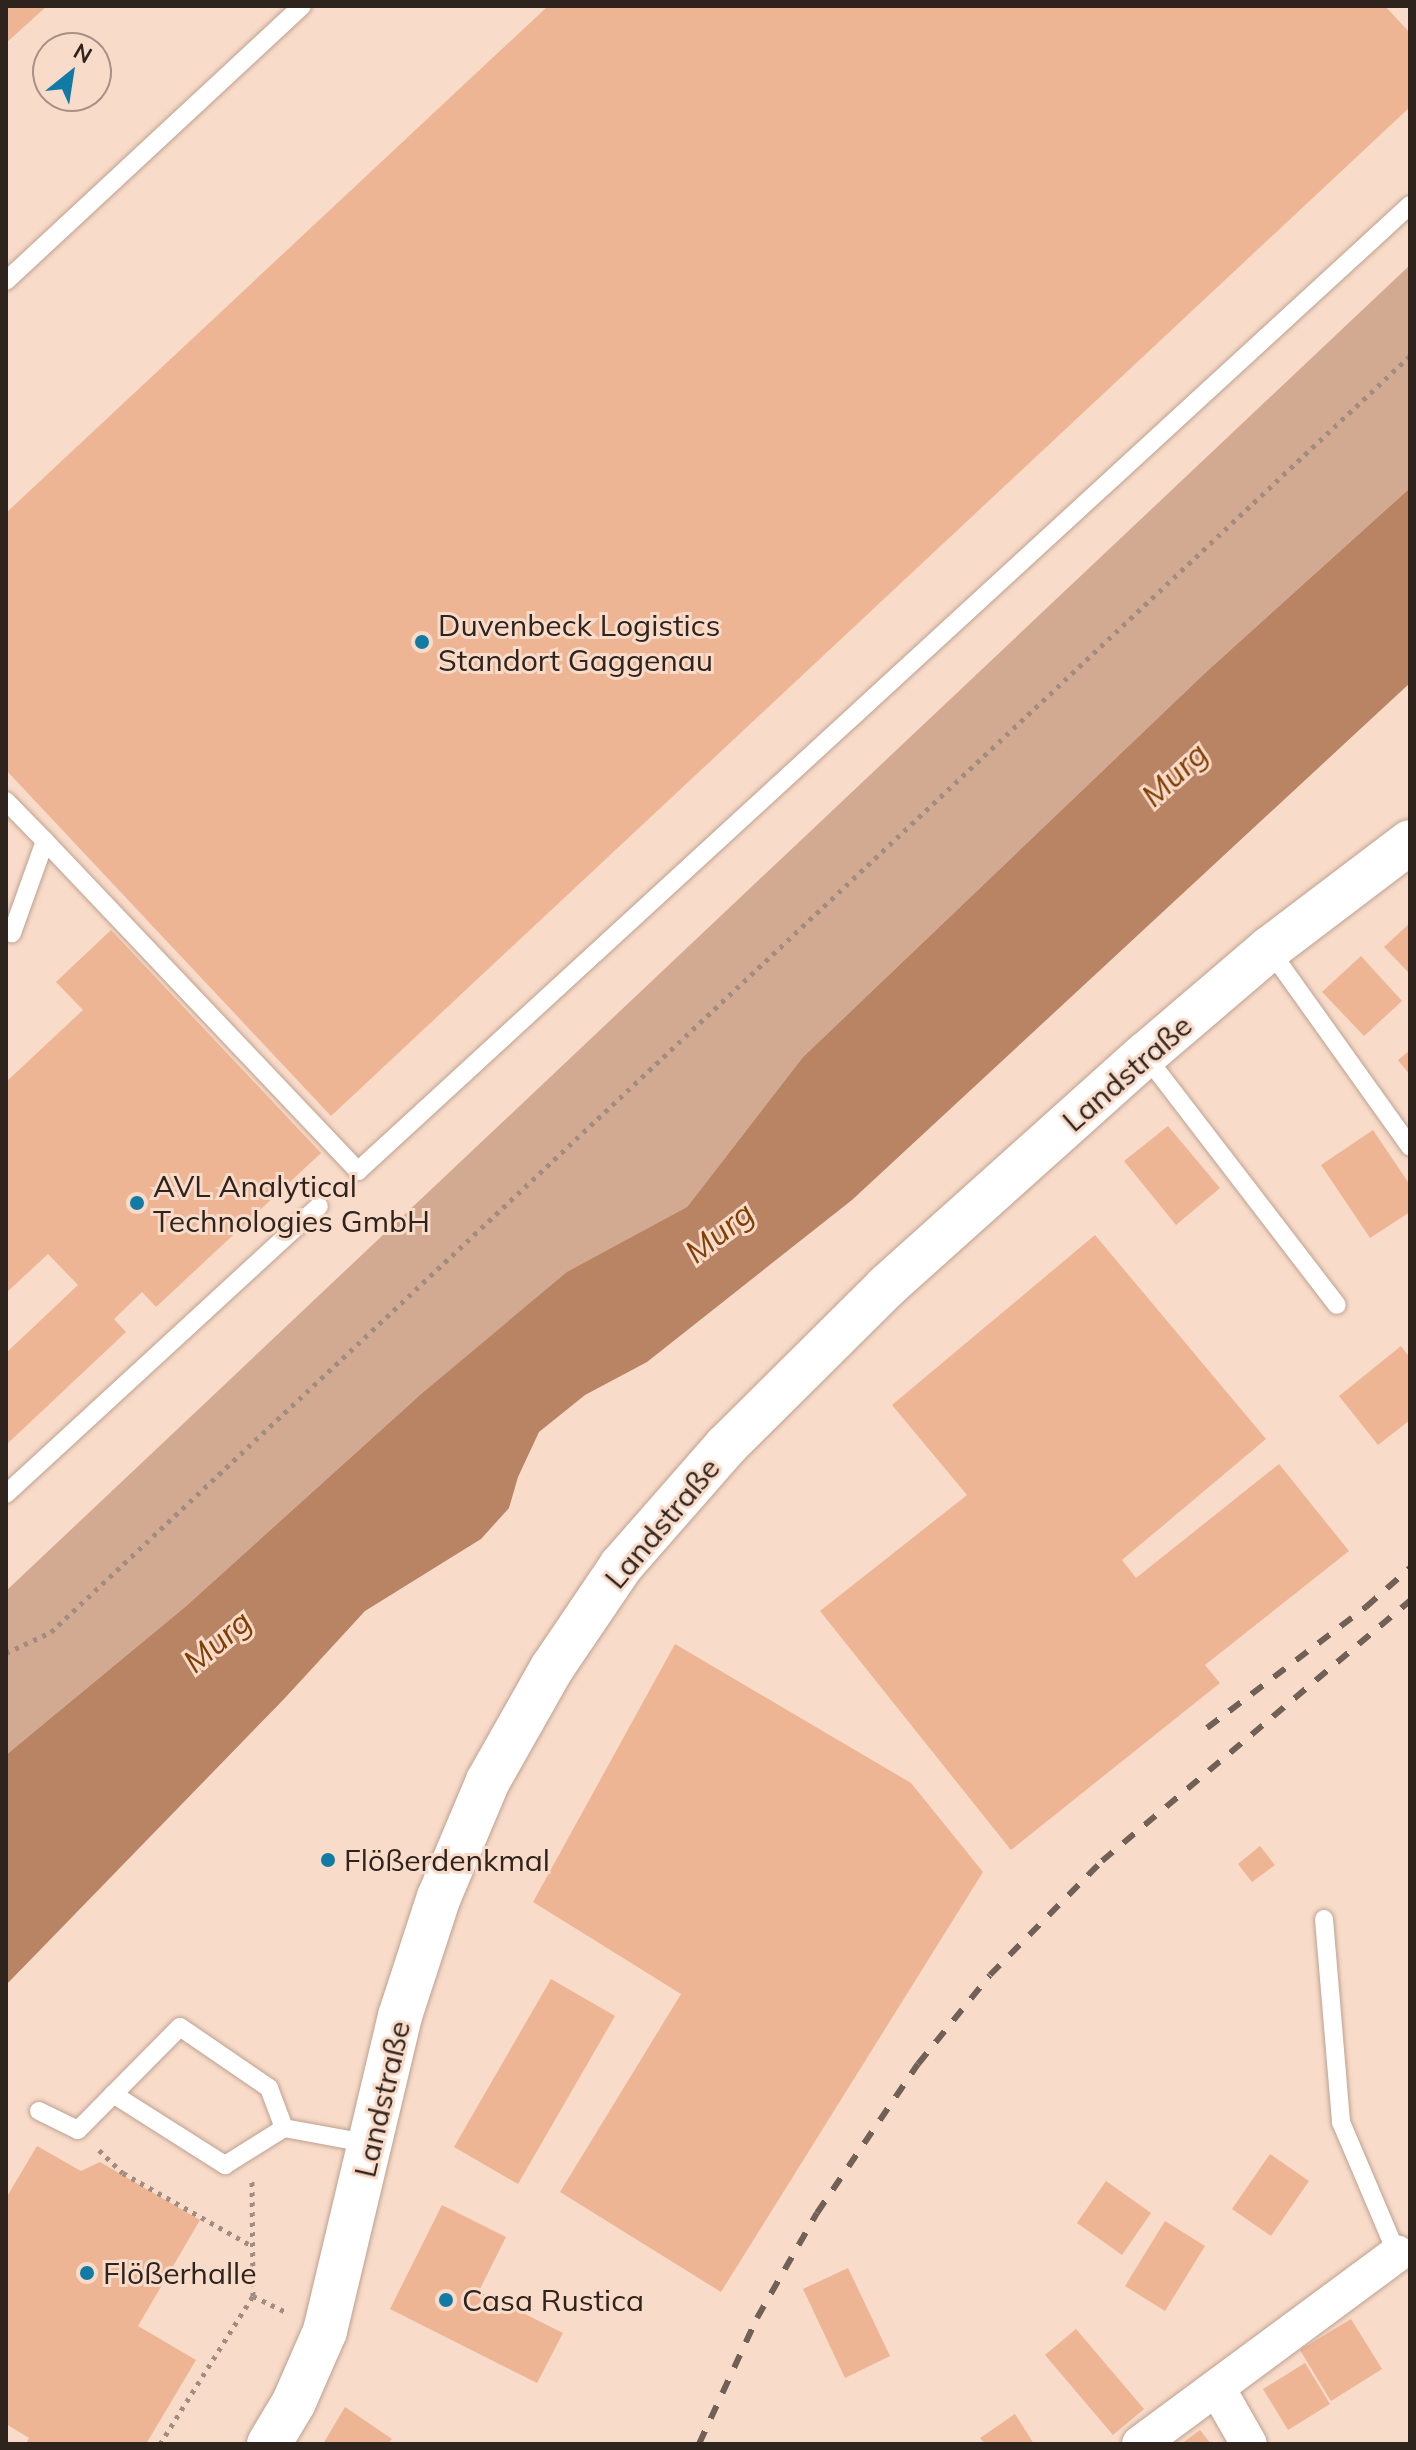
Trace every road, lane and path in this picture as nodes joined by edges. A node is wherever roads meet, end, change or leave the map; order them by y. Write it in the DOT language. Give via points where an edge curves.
graph roads {
  1 [pos="302,6"];
  2 [pos="1410,205"];
  3 [pos="6,281"];
  4 [pos="1410,356"];
  5 [pos="6,801"];
  6 [pos="45,841"];
  7 [pos="1407,852"];
  8 [pos="12,933"];
  9 [pos="1269,949"];
  10 [pos="1145,1055"];
  11 [pos="1410,1147"];
  12 [pos="319,1206"];
  13 [pos="1337,1305"];
  14 [pos="6,1494"];
  15 [pos="6,1653"];
  16 [pos="1324,1919"];
  17 [pos="113,2094"];
  18 [pos="39,2111"];
  19 [pos="284,2128"];
  20 [pos="78,2130"];
  21 [pos="371,2144"];
  22 [pos="242,2154"];
  23 [pos="253,2246"];
  24 [pos="1397,2254"];
  25 [pos="1217,2388"];
  26 [pos="160,2444"];
  27 [pos="269,2444"];
  28 [pos="1140,2444"];
  29 [pos="1249,2444"];
  1 -- 3 [label="lane"];
  2 -- 6 [label="lane" via="358,1171"];
  4 -- 15 [label="path" via="51,1632"];
  5 -- 6 [label="lane"];
  6 -- 8 [label="lane"];
  7 -- 9 [label="street, Landstraße"];
  9 -- 10 [label="street, Landstraße"];
  9 -- 11 [label="lane"];
  10 -- 13 [label="lane"];
  10 -- 21 [label="street, Landstraße" via="886,1287 726,1446 621,1566 552,1668 488,1781 439,1897 405,2001"];
  12 -- 14 [label="lane"];
  16 -- 24 [label="lane" via="1341,2122"];
  17 -- 19 [label="lane" via="180,2027 269,2088"];
  17 -- 20 [label="lane"];
  17 -- 22 [label="lane" via="225,2165"];
  18 -- 20 [label="lane"];
  19 -- 21 [label="lane"];
  19 -- 22 [label="lane"];
  20 -- 23 [label="path" via="123,2173"];
  21 -- 27 [label="street, Landstraße" via="325,2331"];
  22 -- 23 [label="path" via="253,2184"];
  23 -- 26 [label="path" via="253,2296"];
  24 -- 25 [label="street"];
  25 -- 28 [label="street"];
  25 -- 29 [label="street"];
}
